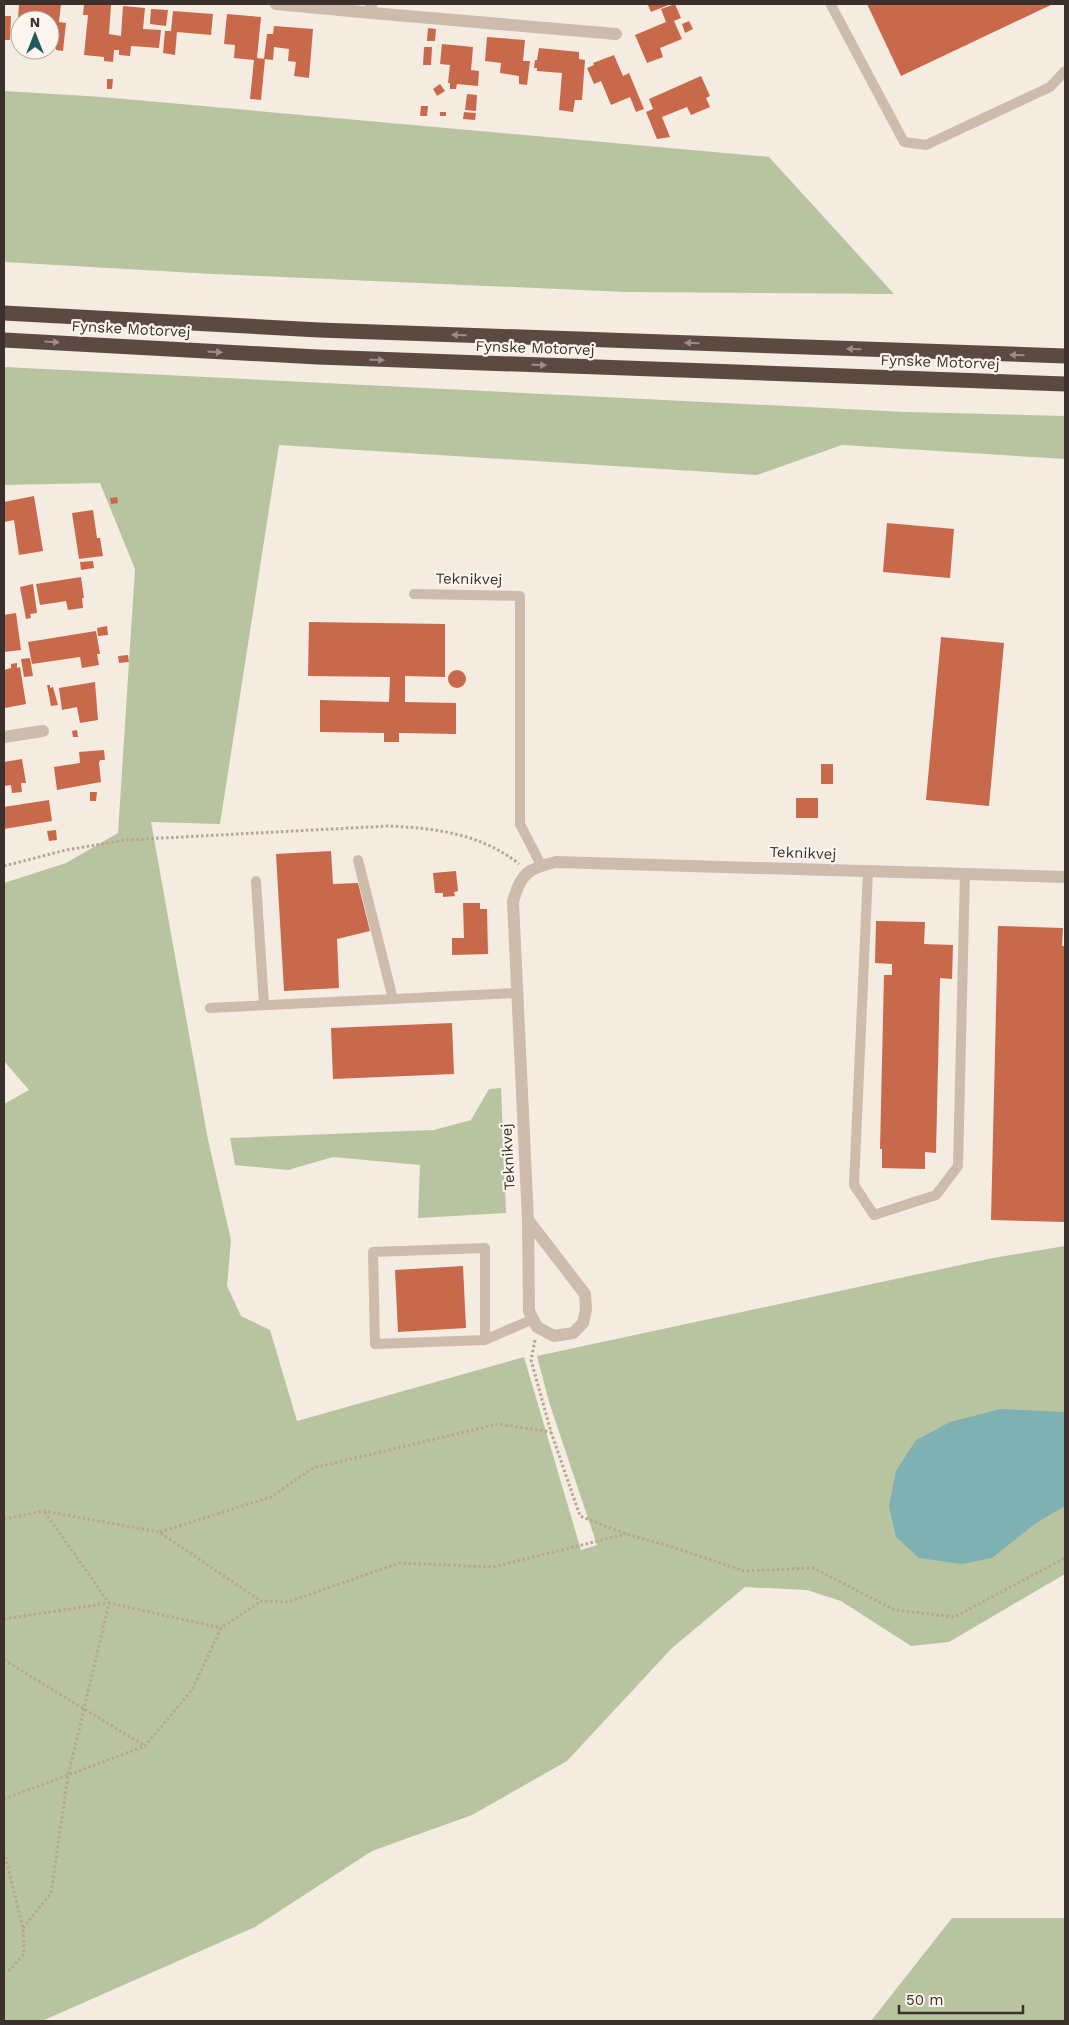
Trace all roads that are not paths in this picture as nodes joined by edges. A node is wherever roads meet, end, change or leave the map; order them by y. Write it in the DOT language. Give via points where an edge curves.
graph roads {
  1 [pos="276,4"];
  2 [pos="831,5"];
  3 [pos="371,8"];
  4 [pos="616,34"];
  5 [pos="1065,71"];
  6 [pos="4,313"];
  7 [pos="4,340"];
  8 [pos="1065,356"];
  9 [pos="1065,384"];
  10 [pos="414,594"];
  11 [pos="43,731"];
  12 [pos="4,737"];
  13 [pos="358,860"];
  14 [pos="541,865"];
  15 [pos="868,871"];
  16 [pos="965,873"];
  17 [pos="1065,877"];
  18 [pos="256,881"];
  19 [pos="517,993"];
  20 [pos="393,999"];
  21 [pos="264,1006"];
  22 [pos="210,1008"];
  23 [pos="528,1220"];
  24 [pos="535,1323"];
  25 [pos="485,1340"];
  1 -- 3 [label="street"];
  2 -- 5 [label="lane" via="904,142 926,145 1050,87"];
  3 -- 4 [label="street"];
  8 -- 6 [label="highway, Fynske Motorvej, one-way" via="319,330"];
  7 -- 9 [label="highway, Fynske Motorvej, one-way" via="318,358"];
  10 -- 14 [label="lane, Teknikvej" via="520,596 520,824"];
  11 -- 12 [label="street"];
  13 -- 20 [label="lane"];
  14 -- 15 [label="street, Teknikvej" via="556,862"];
  14 -- 19 [label="street, Teknikvej" via="527,871 512,902"];
  15 -- 16 [label="street, Teknikvej"];
  15 -- 16 [label="lane" via="854,1184 874,1215 936,1194 958,1166"];
  16 -- 17 [label="street, Teknikvej"];
  18 -- 21 [label="lane"];
  19 -- 20 [label="lane"];
  19 -- 23 [label="street, Teknikvej"];
  20 -- 21 [label="lane"];
  21 -- 22 [label="lane"];
  23 -- 24 [label="street, Teknikvej" via="529,1311"];
  23 -- 24 [label="street" via="585,1294 583,1323 573,1333 554,1336"];
  24 -- 25 [label="lane"];
  25 -- 25 [label="lane" via="375,1344 373,1252 485,1248"];
}
